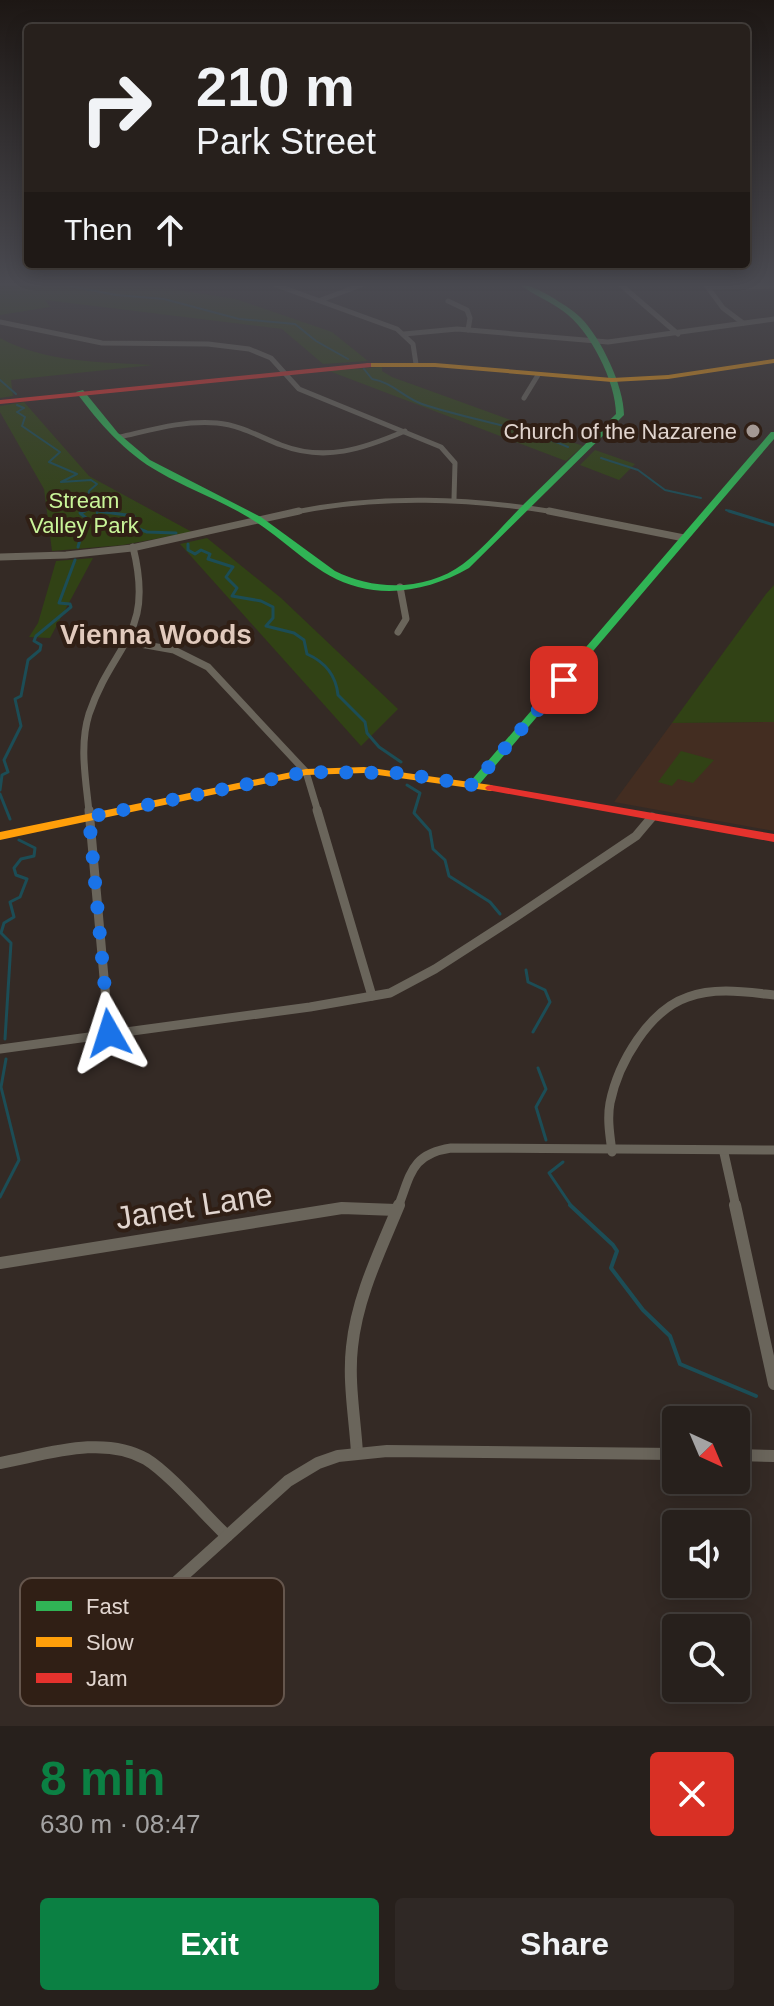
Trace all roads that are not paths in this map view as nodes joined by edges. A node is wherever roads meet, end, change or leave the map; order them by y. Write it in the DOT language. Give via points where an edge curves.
graph roads {
  1 [pos="278,366"];
  2 [pos="390,366"];
  3 [pos="433,366"];
  4 [pos="606,366"];
  5 [pos="744,366"];
  6 [pos="284,372"];
  7 [pos="538,375"];
  8 [pos="612,380"];
  9 [pos="80,392"];
  10 [pos="524,398"];
  11 [pos="0,402"];
  12 [pos="405,431"];
  13 [pos="774,434"];
  14 [pos="120,437"];
  15 [pos="454,499"];
  16 [pos="529,505"];
  17 [pos="258,520"];
  18 [pos="684,538"];
  19 [pos="133,547"];
  20 [pos="0,557"];
  21 [pos="400,587"];
  22 [pos="398,632"];
  23 [pos="129,642"];
  24 [pos="306,772"];
  25 [pos="473,785"];
  26 [pos="89,817"];
  27 [pos="652,817"];
  28 [pos="0,836"];
  29 [pos="774,838"];
  30 [pos="774,995"];
  31 [pos="372,996"];
  32 [pos="109,1033"];
  33 [pos="0,1049"];
  34 [pos="774,1150"];
  35 [pos="612,1152"];
  36 [pos="724,1153"];
  37 [pos="396,1210"];
  38 [pos="0,1263"];
  39 [pos="774,1384"];
  40 [pos="357,1453"];
  41 [pos="662,1454"];
  42 [pos="750,1455"];
  43 [pos="774,1456"];
  44 [pos="0,1463"];
  45 [pos="227,1536"];
  46 [pos="181,1578"];
  1 -- 6 [label="street"];
  2 -- 6 [label="street"];
  3 -- 7 [label="street"];
  4 -- 8 [label="street"];
  5 -- 8 [label="street"];
  6 -- 9 [label="street"];
  6 -- 12 [label="street" via="305,393"];
  7 -- 8 [label="street"];
  7 -- 10 [label="street"];
  8 -- 16 [label="street" via="621,403 617,421"];
  9 -- 11 [label="street"];
  9 -- 14 [label="street"];
  12 -- 14 [label="street" via="360,450 325,454 293,450 218,423 182,424"];
  12 -- 15 [label="street" via="452,457"];
  13 -- 18 [label="street"];
  14 -- 17 [label="street" via="160,470"];
  15 -- 16 [label="street"];
  15 -- 17 [label="street" via="353,502"];
  16 -- 18 [label="street"];
  16 -- 21 [label="street" via="460,571"];
  17 -- 19 [label="street"];
  17 -- 21 [label="street" via="336,577"];
  18 -- 25 [label="street"];
  19 -- 20 [label="street"];
  19 -- 23 [label="street" via="143,596"];
  21 -- 22 [label="street" via="406,619"];
  23 -- 24 [label="street" via="174,650 208,667"];
  23 -- 26 [label="street" via="95,698 85,729"];
  24 -- 25 [label="street" via="399,773"];
  24 -- 26 [label="street"];
  24 -- 31 [label="street"];
  25 -- 27 [label="street"];
  26 -- 28 [label="street"];
  26 -- 32 [label="street"];
  27 -- 29 [label="street"];
  27 -- 31 [label="street" via="615,851 461,953 400,989"];
  30 -- 35 [label="street" via="706,993 678,1001 655,1016 608,1103"];
  31 -- 32 [label="street"];
  32 -- 33 [label="street"];
  34 -- 36 [label="street"];
  35 -- 36 [label="street"];
  35 -- 37 [label="street" via="430,1151 415,1165"];
  36 -- 39 [label="street"];
  37 -- 38 [label="street, Janet Lane" via="342,1208"];
  37 -- 40 [label="street" via="355,1323"];
  40 -- 41 [label="street"];
  40 -- 45 [label="street" via="299,1473"];
  42 -- 43 [label="street"];
  44 -- 45 [label="street" via="97,1447 132,1452"];
  45 -- 46 [label="street"];
}
